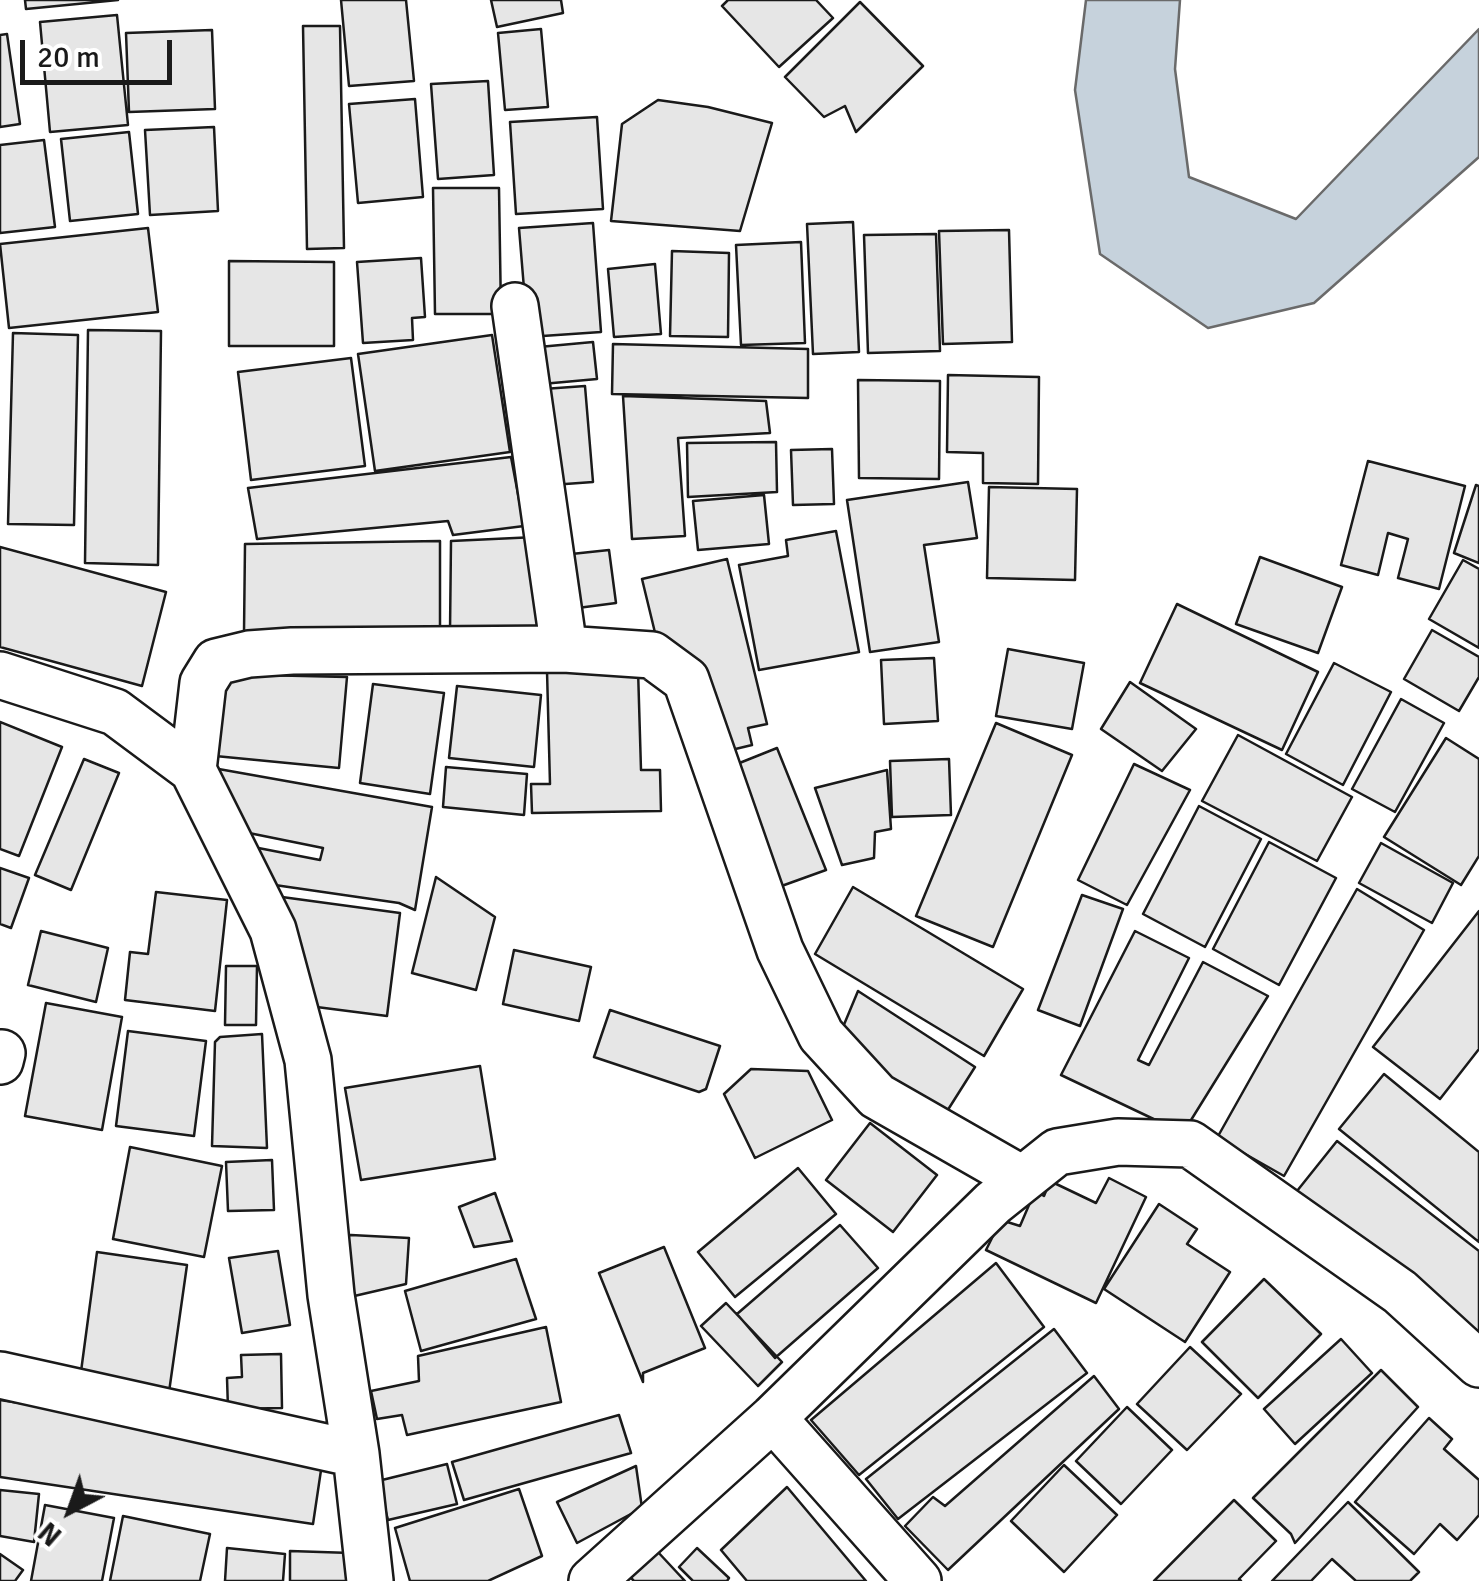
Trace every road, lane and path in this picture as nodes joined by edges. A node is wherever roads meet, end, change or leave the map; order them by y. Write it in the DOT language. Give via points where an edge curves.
graph roads {
  1 [pos="515,306"];
  2 [pos="564,649"];
  3 [pos="0,676"];
  4 [pos="193,770"];
  5 [pos="1022,1179"];
  6 [pos="1479,1364"];
  7 [pos="0,1375"];
  8 [pos="773,1418"];
  9 [pos="356,1454"];
  10 [pos="370,1581"];
  11 [pos="592,1581"];
  12 [pos="918,1581"];
  1 -- 2 [label="street"];
  2 -- 4 [label="street" via="292,651 216,662 203,683"];
  2 -- 5 [label="street" via="652,655 686,680 780,950 821,1035 877,1096"];
  3 -- 4 [label="street" via="116,712"];
  4 -- 9 [label="street" via="273,930 308,1060 331,1295"];
  5 -- 6 [label="street" via="1058,1152 1118,1142 1190,1144 1400,1292"];
  5 -- 8 [label="street"];
  7 -- 9 [label="street"];
  8 -- 11 [label="street"];
  8 -- 12 [label="street"];
  9 -- 10 [label="street"];
}
